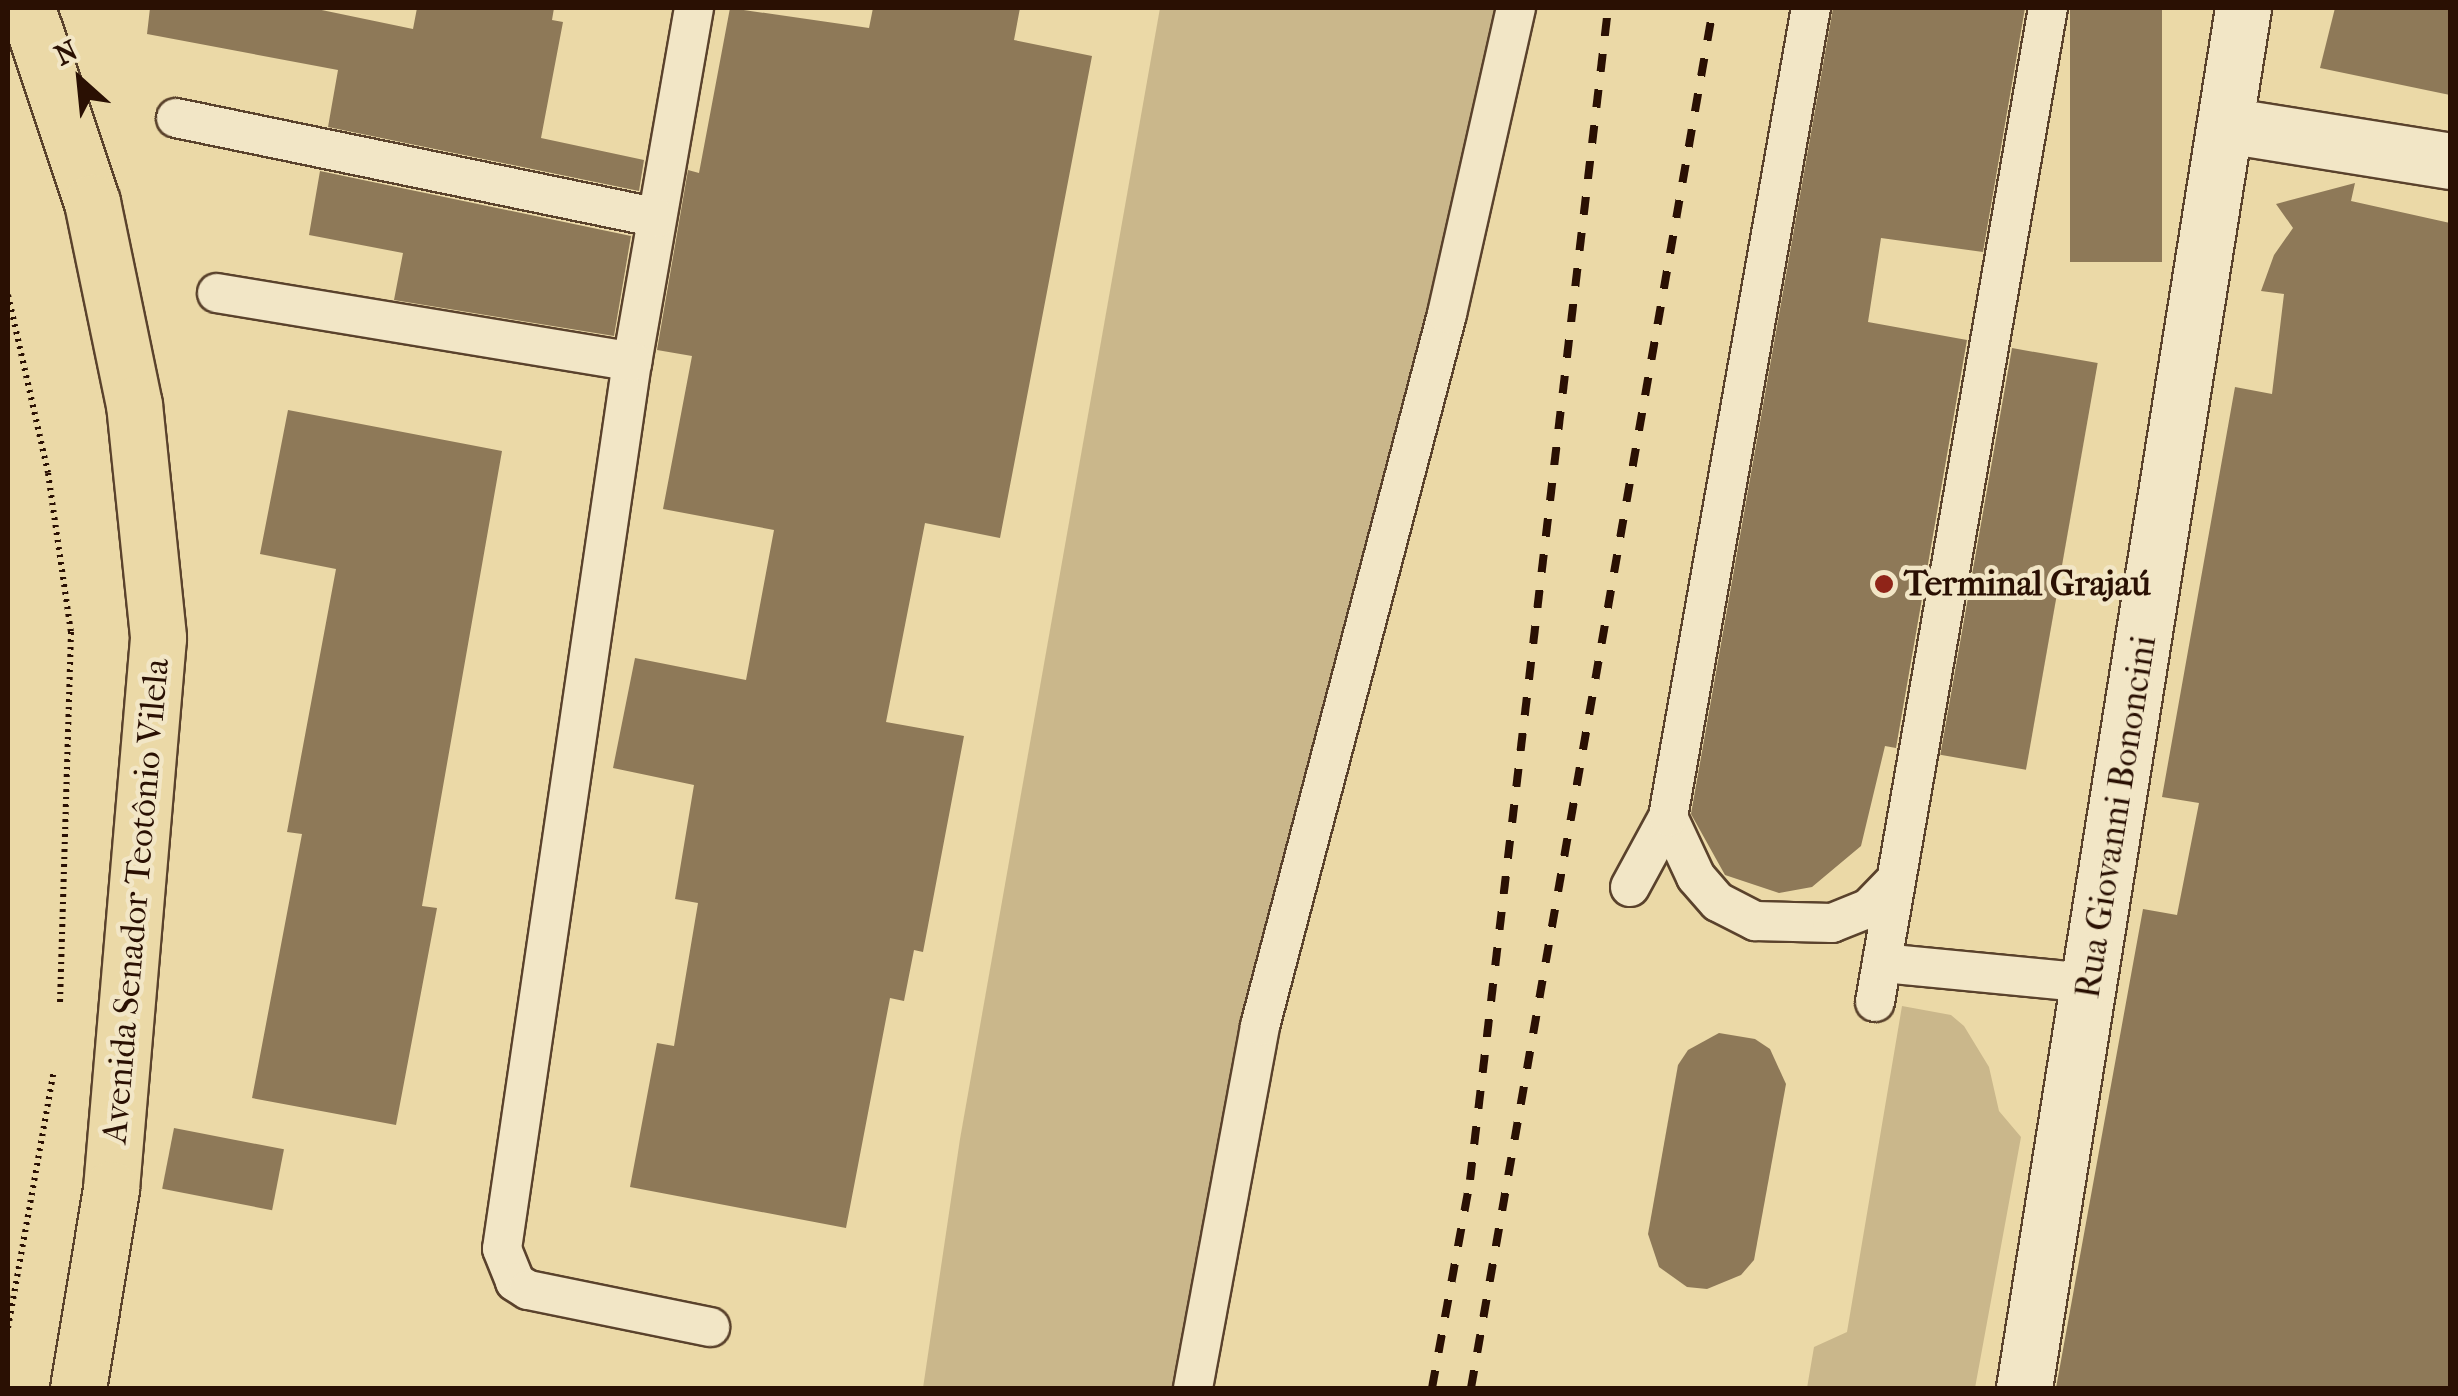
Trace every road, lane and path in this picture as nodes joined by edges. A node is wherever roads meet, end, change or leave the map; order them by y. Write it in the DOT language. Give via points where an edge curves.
graph roads {
  1 [pos="27,8"];
  2 [pos="694,8"];
  3 [pos="1516,8"];
  4 [pos="1812,8"];
  5 [pos="2048,8"];
  6 [pos="2243,8"];
  7 [pos="176,118"];
  8 [pos="2226,125"];
  9 [pos="2450,161"];
  10 [pos="657,218"];
  11 [pos="217,294"];
  12 [pos="8,295"];
  13 [pos="632,362"];
  14 [pos="1668,817"];
  15 [pos="1896,880"];
  16 [pos="1630,887"];
  17 [pos="1882,963"];
  18 [pos="2090,983"];
  19 [pos="1874,1002"];
  20 [pos="60,1011"];
  21 [pos="58,1049"];
  22 [pos="710,1327"];
  23 [pos="8,1328"];
  24 [pos="78,1388"];
  25 [pos="1193,1388"];
  26 [pos="2024,1388"];
  1 -- 24 [label="main road, Avenida Senador Teotônio Vilela" via="92,202 134,404 158,638 113,1171"];
  2 -- 10 [label="lane"];
  3 -- 25 [label="lane" via="1447,314 1260,1026"];
  4 -- 14 [label="lane"];
  5 -- 15 [label="lane"];
  6 -- 8 [label="street, Rua Giovanni Bononcini"];
  7 -- 10 [label="lane"];
  8 -- 9 [label="street"];
  8 -- 18 [label="street, Rua Giovanni Bononcini"];
  10 -- 13 [label="lane"];
  11 -- 13 [label="lane"];
  12 -- 20 [label="path" via="48,472 70,632"];
  13 -- 22 [label="lane" via="502,1248 515,1282 528,1290"];
  14 -- 15 [label="lane" via="1696,878 1718,902 1755,921 1832,923 1870,908"];
  14 -- 16 [label="lane"];
  15 -- 17 [label="lane"];
  17 -- 18 [label="lane"];
  17 -- 19 [label="lane"];
  18 -- 26 [label="street, Rua Giovanni Bononcini"];
  21 -- 23 [label="path"];
}
